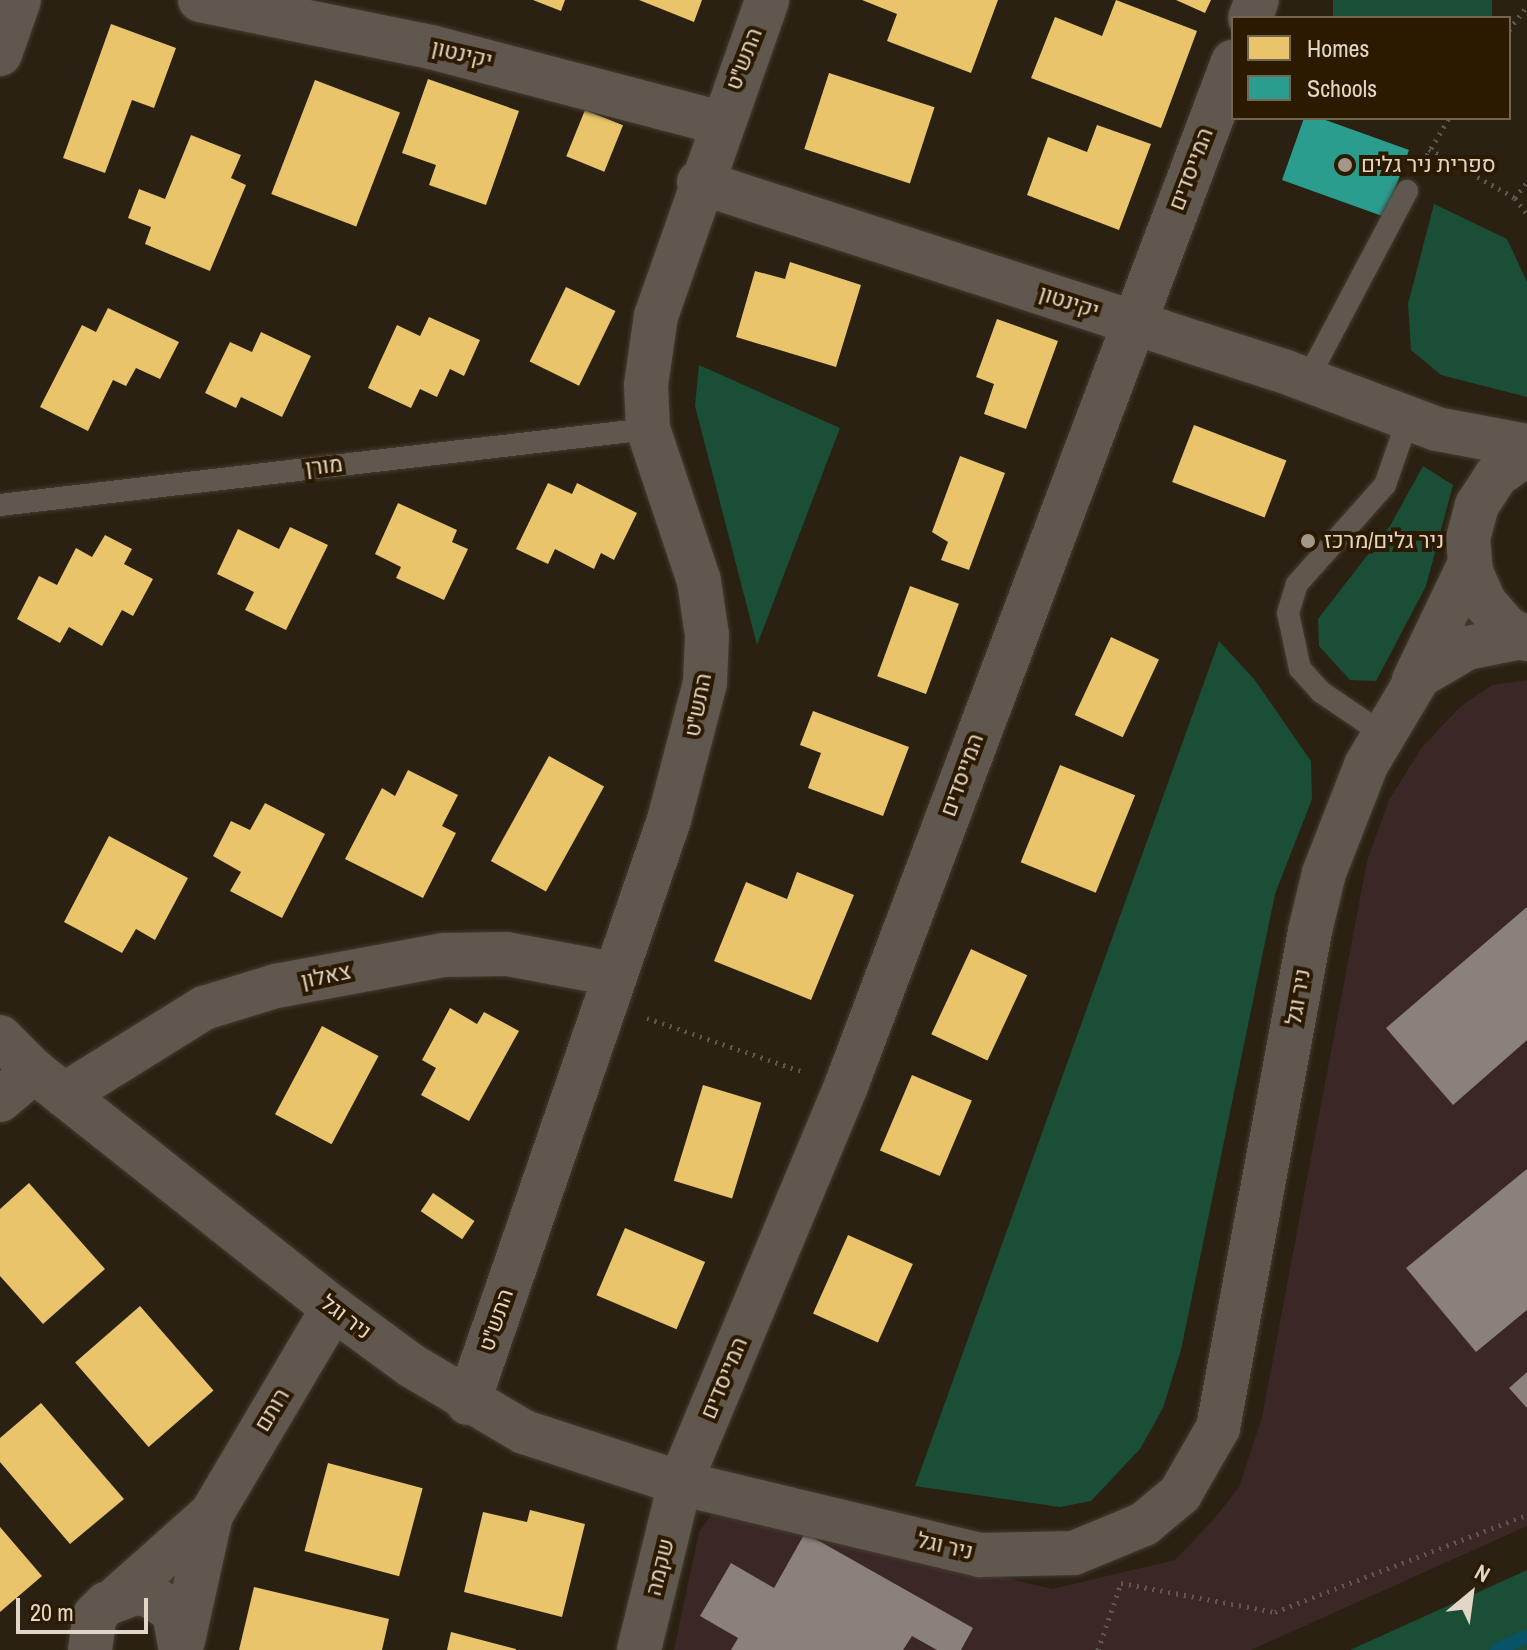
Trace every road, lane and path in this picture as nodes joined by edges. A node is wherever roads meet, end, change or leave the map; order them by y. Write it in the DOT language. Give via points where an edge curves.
graph roads {
  1 [pos="19,0"];
  2 [pos="200,0"];
  3 [pos="767,0"];
  4 [pos="1527,6"];
  5 [pos="1511,27"];
  6 [pos="0,54"];
  7 [pos="1231,67"];
  8 [pos="1448,120"];
  9 [pos="720,123"];
  10 [pos="1429,149"];
  11 [pos="699,182"];
  12 [pos="1527,182"];
  13 [pos="1407,191"];
  14 [pos="1515,198"];
  15 [pos="1527,214"];
  16 [pos="1131,323"];
  17 [pos="1307,380"];
  18 [pos="1423,422"];
  19 [pos="648,429"];
  20 [pos="1527,446"];
  21 [pos="1527,454"];
  22 [pos="0,505"];
  23 [pos="1477,505"];
  24 [pos="1470,563"];
  25 [pos="1525,638"];
  26 [pos="1408,693"];
  27 [pos="1383,734"];
  28 [pos="608,989"];
  29 [pos="0,1037"];
  30 [pos="49,1083"];
  31 [pos="846,1086"];
  32 [pos="0,1100"];
  33 [pos="333,1308"];
  34 [pos="468,1403"];
  35 [pos="680,1483"];
  36 [pos="212,1513"];
  37 [pos="1527,1515"];
  38 [pos="1110,1542"];
  39 [pos="1121,1583"];
  40 [pos="119,1596"];
  41 [pos="182,1645"];
  42 [pos="85,1648"];
  43 [pos="639,1650"];
  44 [pos="1098,1650"];
  1 -- 6 [label="street"];
  2 -- 9 [label="street, יקינטון" via="459,54"];
  3 -- 9 [label="street, התש\"ט"];
  4 -- 5 [label="path"];
  7 -- 16 [label="street, המייסדים"];
  8 -- 10 [label="path"];
  9 -- 11 [label="street, התש\"ט"];
  10 -- 13 [label="path"];
  10 -- 14 [label="path"];
  11 -- 16 [label="street, יקינטון"];
  11 -- 19 [label="street, התש\"ט" via="656,316 646,385"];
  12 -- 14 [label="path"];
  13 -- 17 [label="lane"];
  14 -- 15 [label="path"];
  16 -- 17 [label="street, יקינטון"];
  16 -- 31 [label="street, המייסדים"];
  17 -- 18 [label="street, יקינטון"];
  18 -- 20 [label="street, יקינטון"];
  18 -- 23 [label="street, יקינטון" via="1466,454 1476,475"];
  18 -- 27 [label="lane" via="1385,485 1297,584 1288,613 1300,669 1321,692"];
  19 -- 22 [label="lane, מורן"];
  19 -- 28 [label="street, התש\"ט" via="699,581 707,635 705,683 669,820"];
  21 -- 23 [label="street" via="1496,476"];
  23 -- 24 [label="street" via="1468,538"];
  24 -- 25 [label="street" via="1485,603"];
  24 -- 26 [label="street, ניר וגל"];
  25 -- 26 [label="street, ניר וגל" via="1492,641 1442,659"];
  26 -- 27 [label="street, ניר וגל"];
  27 -- 38 [label="street, ניר וגל" via="1344,819 1310,931 1218,1428 1180,1494 1144,1524"];
  28 -- 30 [label="street, צאלון" via="507,954 444,955 276,986 204,1008"];
  28 -- 31 [label="path"];
  28 -- 34 [label="street, התש\"ט"];
  29 -- 30 [label="street, ניר וגל"];
  30 -- 32 [label="street, צאלון"];
  30 -- 33 [label="street, ניר וגל"];
  31 -- 35 [label="street, המייסדים"];
  33 -- 34 [label="street, ניר וגל"];
  33 -- 36 [label="street, רותם"];
  34 -- 35 [label="street, ניר וגל" via="524,1432"];
  35 -- 38 [label="street, ניר וגל" via="980,1555 1074,1553"];
  35 -- 43 [label="street, שקמה"];
  36 -- 40 [label="street, רותם"];
  36 -- 41 [label="street, רותם"];
  37 -- 39 [label="path" via="1275,1612"];
  38 -- 39 [label="path"];
  39 -- 44 [label="path"];
  40 -- 41 [label="street" via="134,1593 162,1602 174,1612"];
  40 -- 42 [label="street, רותם" via="95,1615"];
}
